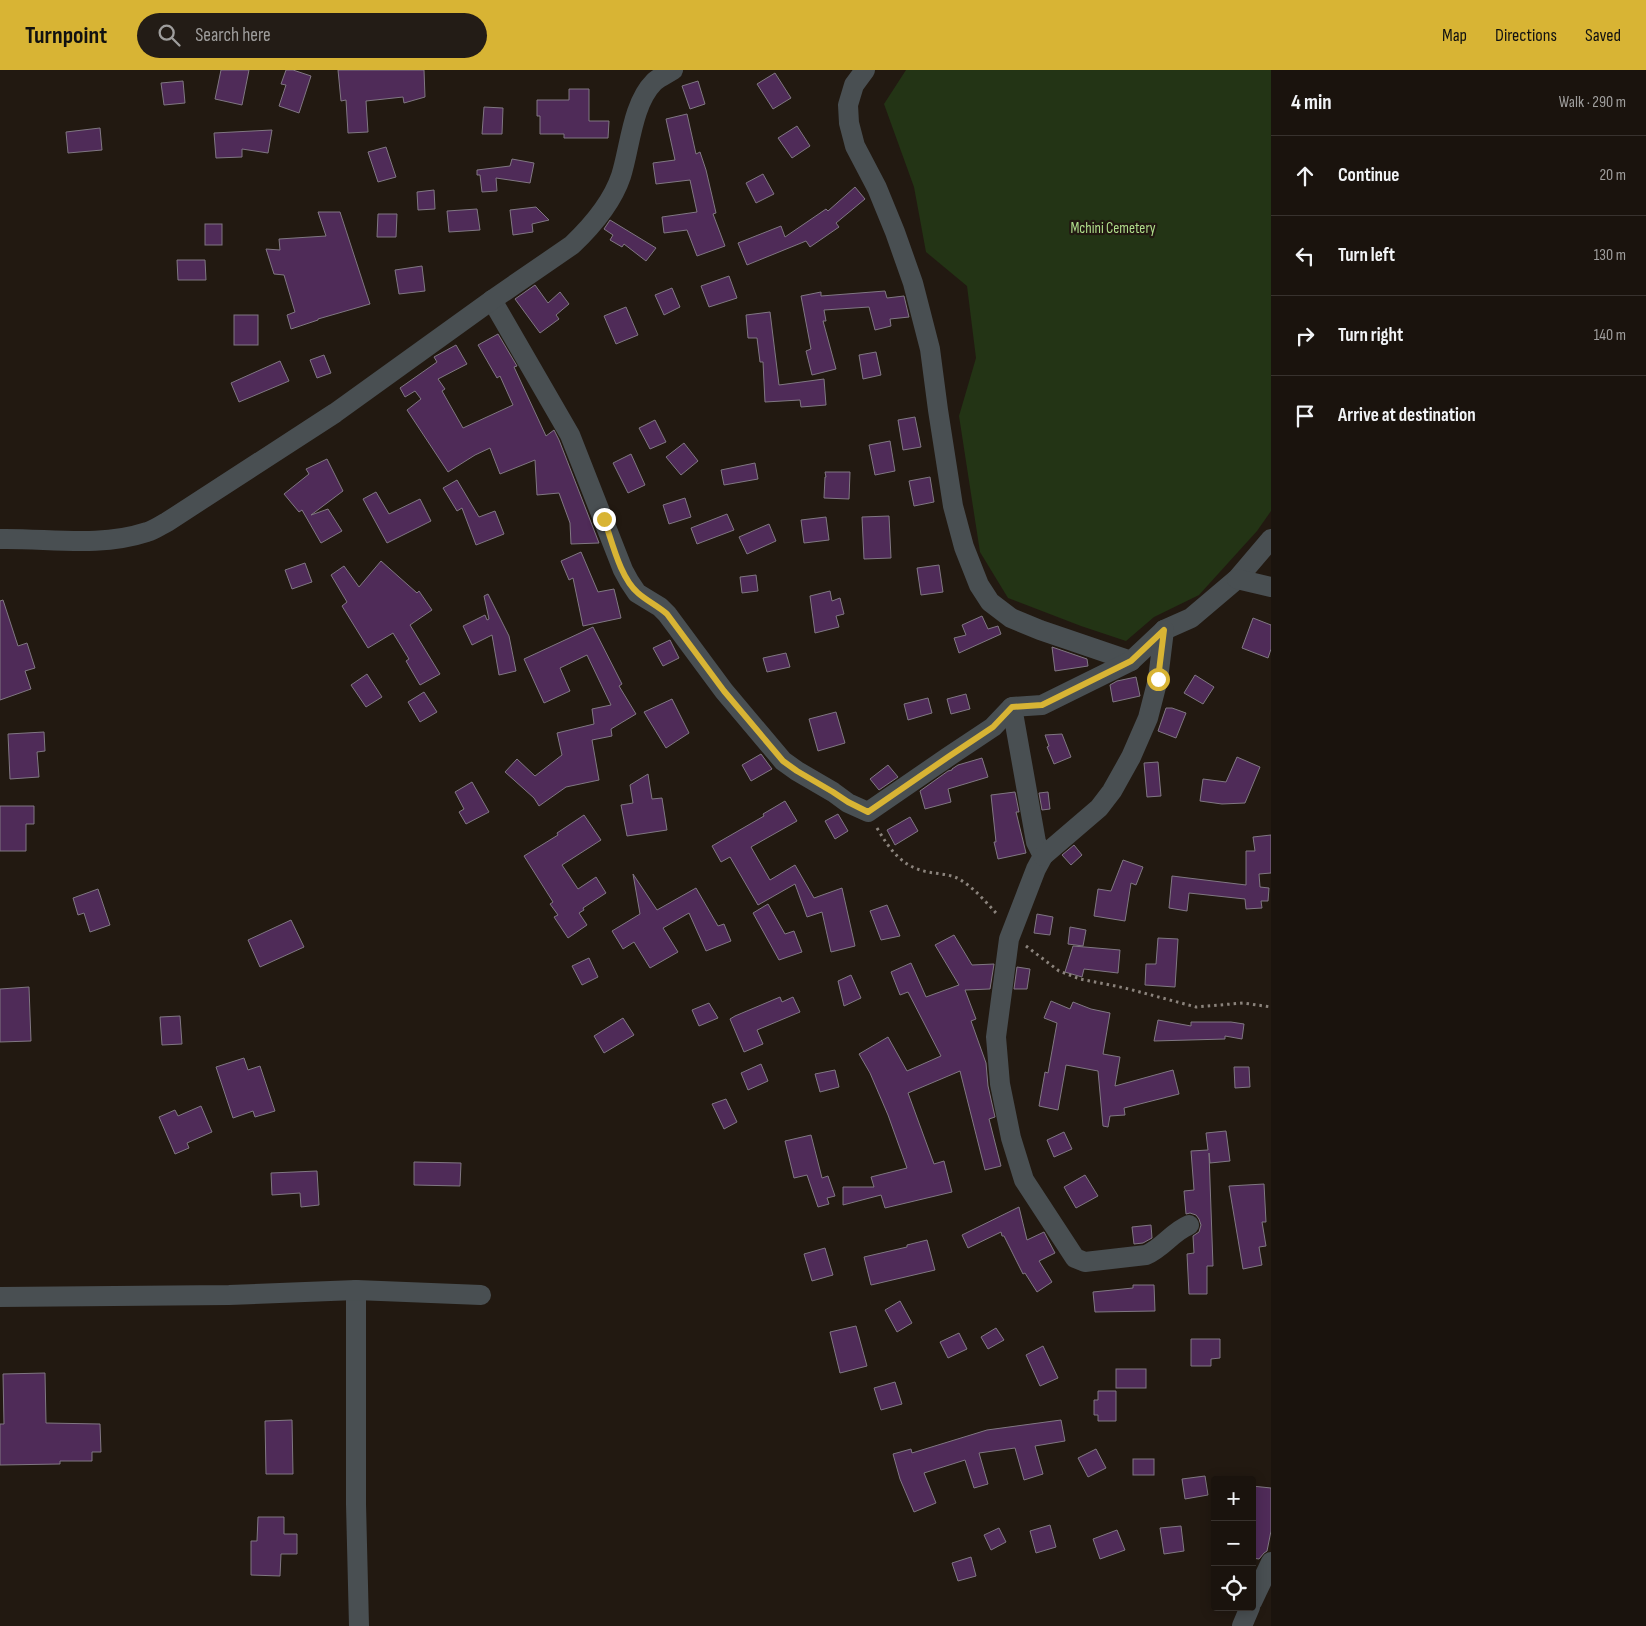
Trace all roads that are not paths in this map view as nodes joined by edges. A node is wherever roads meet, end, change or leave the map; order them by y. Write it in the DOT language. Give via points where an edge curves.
graph roads {
  1 [pos="673,70"];
  2 [pos="865,70"];
  3 [pos="492,300"];
  4 [pos="0,538"];
  5 [pos="1271,539"];
  6 [pos="1237,579"];
  7 [pos="1271,587"];
  8 [pos="1164,630"];
  9 [pos="1131,661"];
  10 [pos="1012,707"];
  11 [pos="1043,856"];
  12 [pos="1189,1225"];
  13 [pos="356,1290"];
  14 [pos="481,1295"];
  15 [pos="0,1297"];
  16 [pos="1271,1562"];
  17 [pos="1256,1594"];
  18 [pos="1248,1611"];
  19 [pos="359,1626"];
  20 [pos="1242,1626"];
  1 -- 3 [label="street" via="654,81 644,95 621,176 594,222 572,245"];
  2 -- 9 [label="street" via="854,85 848,105 848,123 855,146 895,232 913,283 930,349 953,506 978,585 990,602 1011,618"];
  3 -- 4 [label="street" via="334,413 148,532 116,540 88,542"];
  3 -- 10 [label="street" via="570,435 623,570 637,593 667,614 724,691 783,761 868,812 993,727"];
  5 -- 6 [label="street"];
  6 -- 7 [label="street"];
  6 -- 8 [label="street" via="1191,618"];
  8 -- 9 [label="street"];
  8 -- 11 [label="street" via="1158,679 1148,718 1131,757 1099,808"];
  9 -- 10 [label="street" via="1042,705"];
  10 -- 11 [label="street" via="1036,842"];
  11 -- 12 [label="street" via="1009,939 996,1037 1000,1084 1024,1180 1074,1258 1080,1261 1146,1256 1175,1232"];
  13 -- 14 [label="street"];
  13 -- 15 [label="street"];
  13 -- 19 [label="street"];
  16 -- 17 [label="street"];
  18 -- 20 [label="street"];
}
